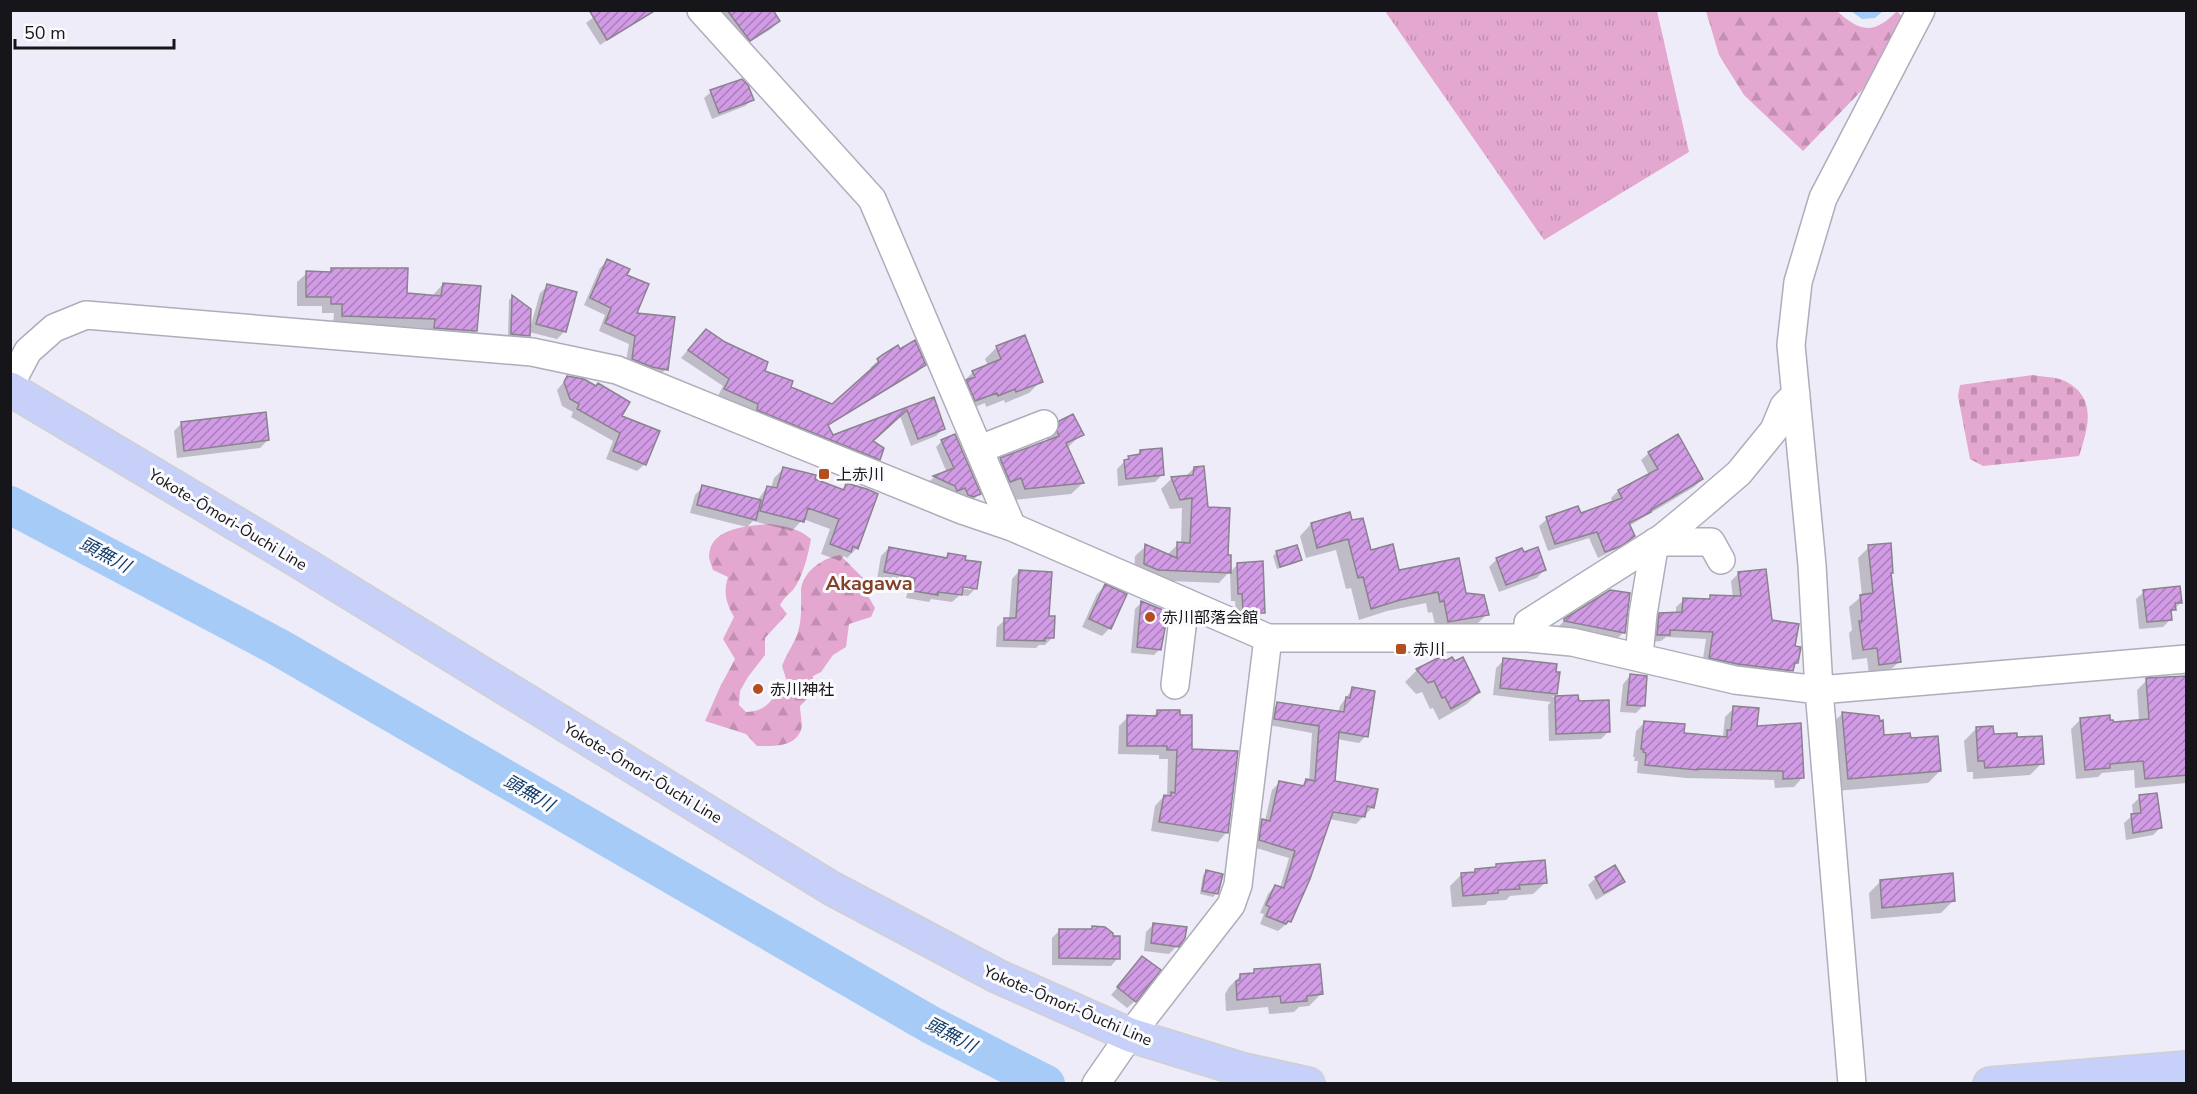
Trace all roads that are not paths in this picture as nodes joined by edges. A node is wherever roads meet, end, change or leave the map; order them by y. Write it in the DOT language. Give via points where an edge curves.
graph roads {
  1 [pos="701,10"];
  2 [pos="1921,10"];
  3 [pos="10,387"];
  4 [pos="1796,394"];
  5 [pos="1044,424"];
  6 [pos="980,449"];
  7 [pos="1012,526"];
  8 [pos="1655,542"];
  9 [pos="1721,560"];
  10 [pos="1185,602"];
  11 [pos="1268,638"];
  12 [pos="1528,638"];
  13 [pos="1639,656"];
  14 [pos="2187,659"];
  15 [pos="1175,685"];
  16 [pos="1819,690"];
  17 [pos="1130,1035"];
  18 [pos="2187,1068"];
  19 [pos="1096,1083"];
  20 [pos="1308,1083"];
  21 [pos="1852,1083"];
  22 [pos="1990,1083"];
  1 -- 6 [label="street" via="872,199"];
  2 -- 4 [label="street" via="1823,198 1798,282 1791,345"];
  3 -- 7 [label="street" via="28,351 54,328 86,315 532,352 617,370 930,498"];
  3 -- 17 [label="main road, Yokote-Ōmori-Ōuchi Line" via="831,888 999,977"];
  4 -- 8 [label="street" via="1784,406 1774,430 1739,473"];
  4 -- 16 [label="street"];
  5 -- 6 [label="street"];
  6 -- 7 [label="street"];
  7 -- 10 [label="street"];
  8 -- 9 [label="street" via="1711,542"];
  8 -- 12 [label="street" via="1528,622"];
  8 -- 13 [label="street"];
  10 -- 11 [label="street"];
  10 -- 15 [label="street"];
  11 -- 12 [label="street"];
  11 -- 17 [label="street" via="1238,885 1231,905"];
  12 -- 13 [label="street" via="1572,642"];
  13 -- 16 [label="street" via="1735,680"];
  14 -- 16 [label="street"];
  16 -- 21 [label="street"];
  17 -- 19 [label="street"];
  17 -- 20 [label="main road, Yokote-Ōmori-Ōuchi Line" via="1240,1069"];
  18 -- 22 [label="main road"];
}
